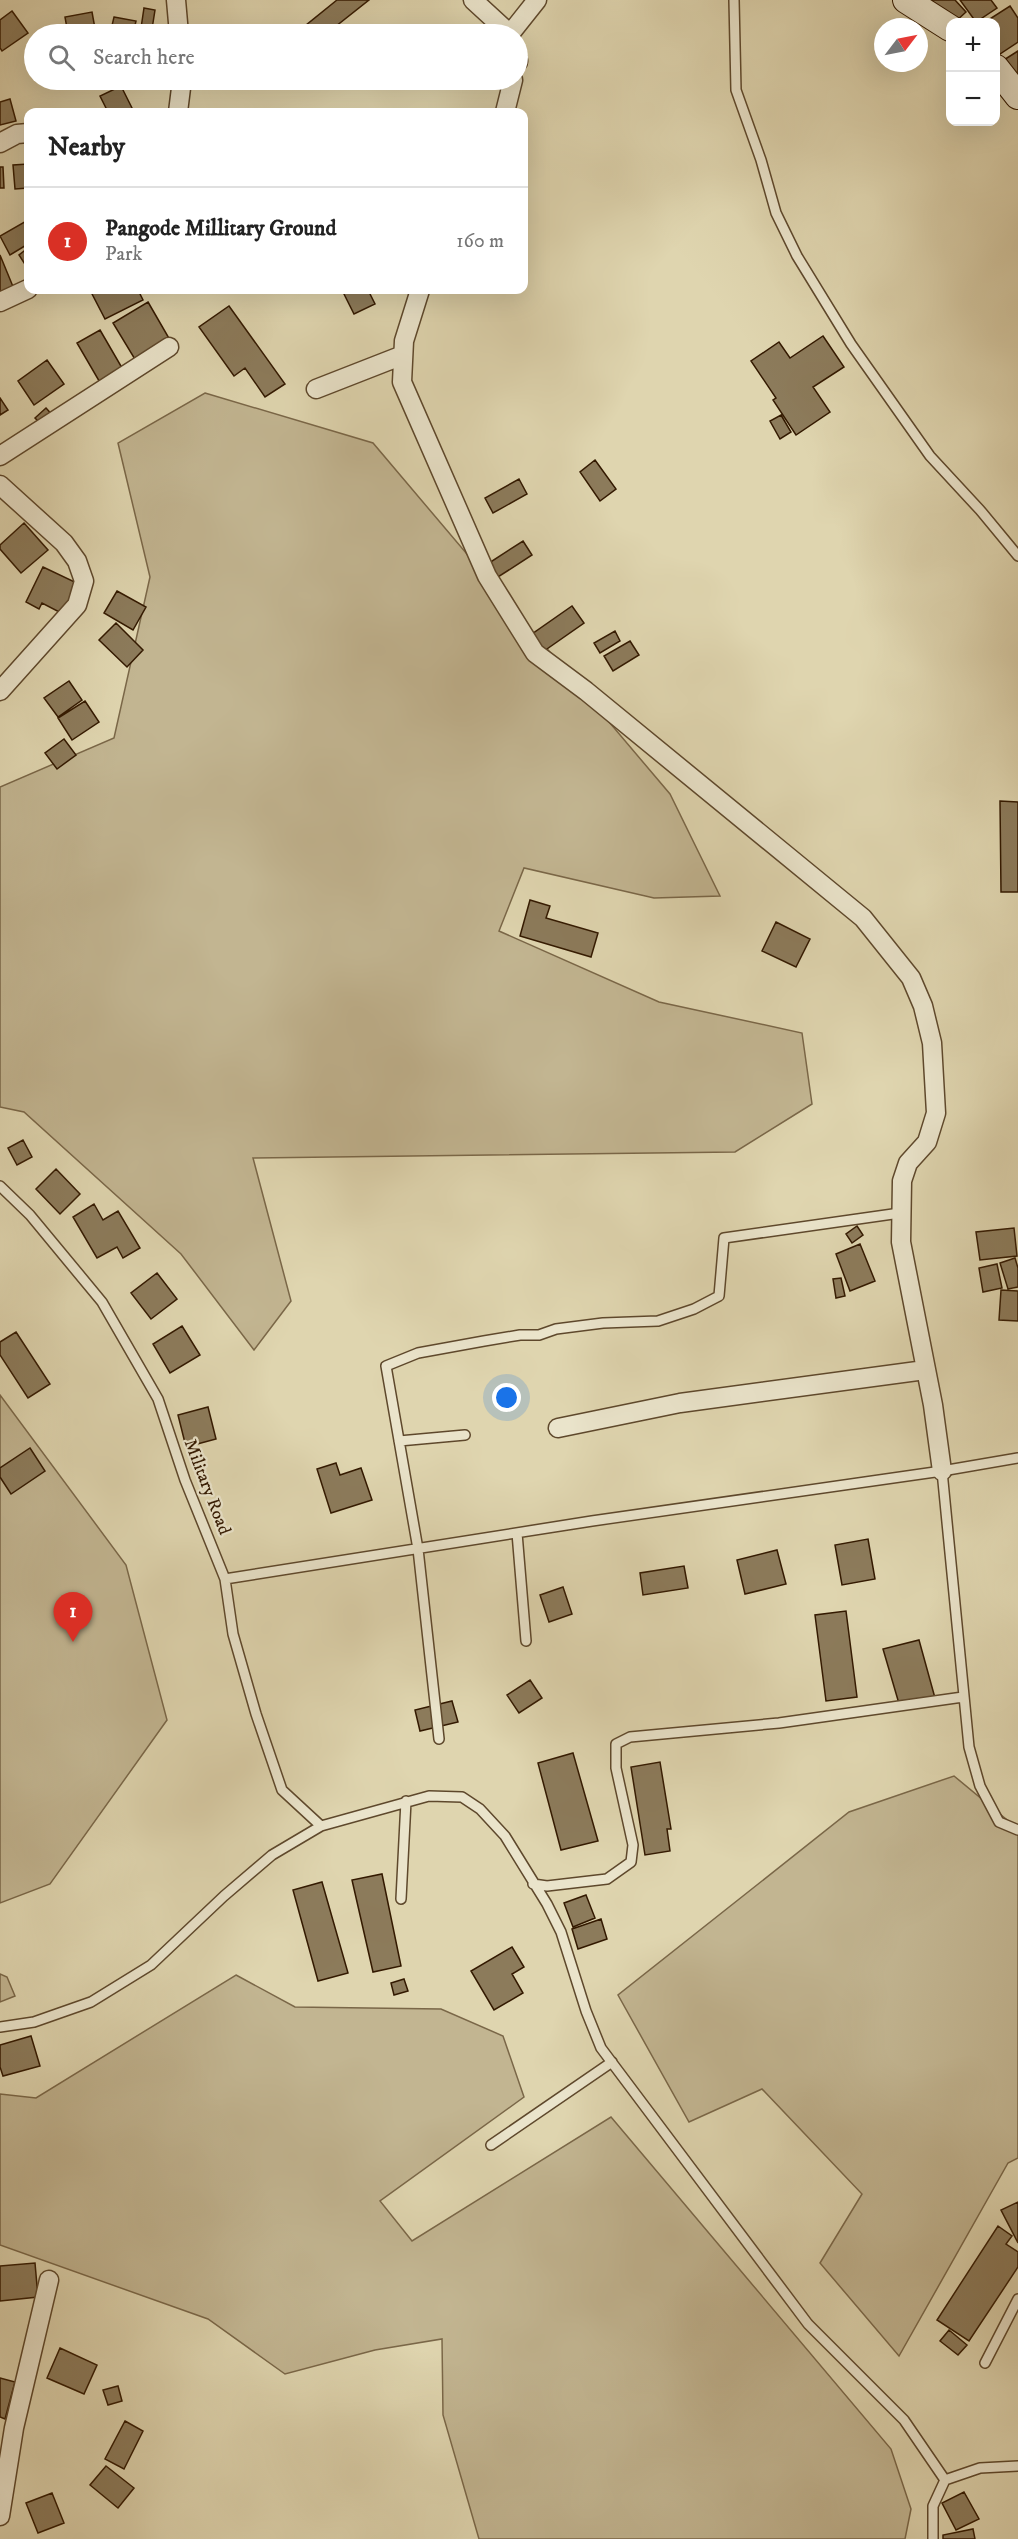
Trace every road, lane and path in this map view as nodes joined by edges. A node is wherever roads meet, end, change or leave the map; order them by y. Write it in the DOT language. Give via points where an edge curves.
graph roads {
  1 [pos="176,0"];
  2 [pos="473,0"];
  3 [pos="537,0"];
  4 [pos="734,0"];
  5 [pos="906,0"];
  6 [pos="178,24"];
  7 [pos="499,24"];
  8 [pos="518,24"];
  9 [pos="946,25"];
  10 [pos="998,72"];
  11 [pos="181,90"];
  12 [pos="510,90"];
  13 [pos="1018,96"];
  14 [pos="178,108"];
  15 [pos="506,108"];
  16 [pos="24,133"];
  17 [pos="0,143"];
  18 [pos="24,291"];
  19 [pos="419,294"];
  20 [pos="0,302"];
  21 [pos="169,347"];
  22 [pos="403,355"];
  23 [pos="316,389"];
  24 [pos="0,456"];
  25 [pos="0,485"];
  26 [pos="1018,556"];
  27 [pos="2,685"];
  28 [pos="0,1186"];
  29 [pos="900,1213"];
  30 [pos="925,1370"];
  31 [pos="558,1428"];
  32 [pos="465,1434"];
  33 [pos="399,1442"];
  34 [pos="1018,1458"];
  35 [pos="942,1471"];
  36 [pos="517,1533"];
  37 [pos="418,1549"];
  38 [pos="225,1579"];
  39 [pos="526,1641"];
  40 [pos="963,1697"];
  41 [pos="439,1739"];
  42 [pos="406,1801"];
  43 [pos="321,1826"];
  44 [pos="1018,1830"];
  45 [pos="533,1884"];
  46 [pos="401,1899"];
  47 [pos="0,2027"];
  48 [pos="612,2062"];
  49 [pos="491,2145"];
  50 [pos="49,2280"];
  51 [pos="1018,2299"];
  52 [pos="985,2363"];
  53 [pos="1018,2466"];
  54 [pos="945,2480"];
  55 [pos="0,2516"];
  56 [pos="933,2539"];
  1 -- 6 [label="street"];
  2 -- 7 [label="street"];
  3 -- 8 [label="street"];
  4 -- 26 [label="lane" via="736,90 776,213 797,256 851,344 930,456"];
  5 -- 9 [label="main road"];
  10 -- 13 [label="main road"];
  11 -- 14 [label="street"];
  12 -- 15 [label="street"];
  16 -- 17 [label="street"];
  18 -- 20 [label="street"];
  19 -- 22 [label="street"];
  21 -- 24 [label="street"];
  22 -- 23 [label="street"];
  22 -- 29 [label="street" via="402,382 487,576 535,653 863,918 910,978 923,1006 932,1043 936,1113 927,1142 908,1163 902,1181"];
  25 -- 27 [label="street" via="64,543 77,561 84,581 77,605"];
  28 -- 38 [label="lane, Military Road" via="30,1215 102,1302 158,1399"];
  29 -- 30 [label="street"];
  29 -- 33 [label="lane" via="724,1238 719,1296 658,1321 556,1329 418,1353 386,1366"];
  30 -- 31 [label="street" via="680,1403"];
  30 -- 35 [label="street"];
  32 -- 33 [label="lane"];
  33 -- 37 [label="lane"];
  34 -- 35 [label="lane"];
  35 -- 36 [label="lane"];
  35 -- 40 [label="lane"];
  36 -- 37 [label="lane"];
  36 -- 39 [label="lane"];
  37 -- 38 [label="lane"];
  37 -- 41 [label="lane"];
  38 -- 43 [label="lane, Military Road" via="233,1634 282,1790"];
  40 -- 44 [label="lane" via="969,1747 980,1786 999,1822"];
  40 -- 45 [label="lane" via="791,1721 630,1737 616,1744 615,1756 633,1845 631,1862 607,1878 547,1886"];
  42 -- 43 [label="lane"];
  42 -- 45 [label="lane" via="429,1796 462,1797 506,1836"];
  42 -- 46 [label="lane"];
  43 -- 47 [label="lane" via="272,1855 151,1965 92,2002 34,2022"];
  45 -- 48 [label="lane" via="561,1932 593,2031"];
  48 -- 49 [label="lane"];
  48 -- 54 [label="lane" via="808,2324 904,2420"];
  50 -- 55 [label="street" via="14,2428"];
  51 -- 52 [label="lane"];
  53 -- 54 [label="lane" via="980,2468"];
  54 -- 56 [label="lane" via="933,2506"];
}
